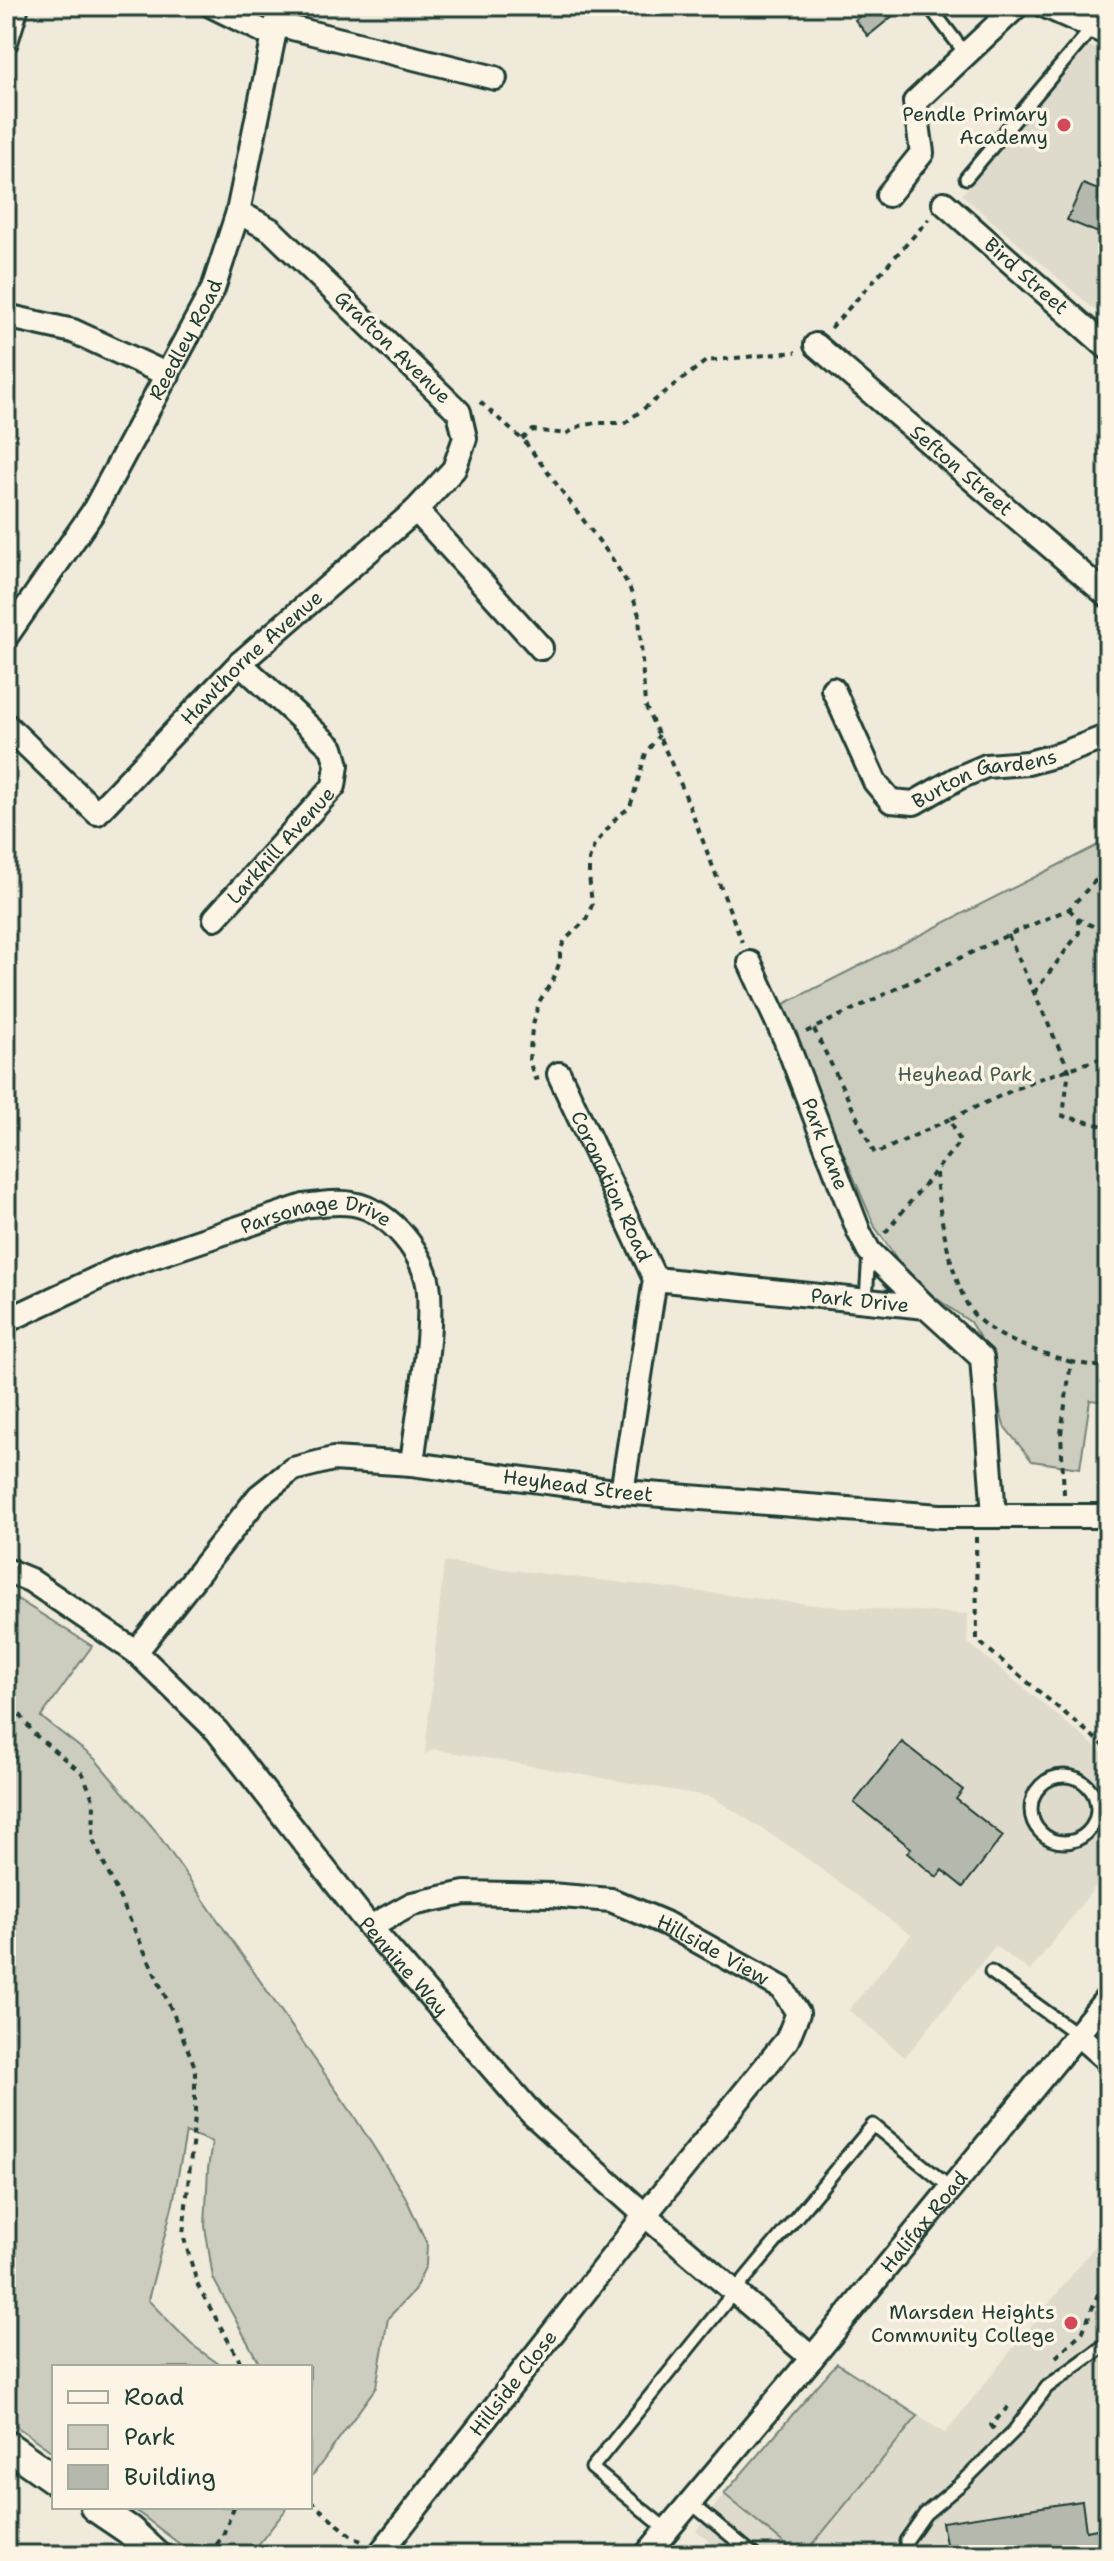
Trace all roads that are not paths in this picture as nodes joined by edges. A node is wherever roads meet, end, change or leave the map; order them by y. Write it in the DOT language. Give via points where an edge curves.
graph roads {
  1 [pos="17,6"];
  2 [pos="212,6"];
  3 [pos="929,6"];
  4 [pos="1017,6"];
  5 [pos="1045,6"];
  6 [pos="276,22"];
  7 [pos="1100,30"];
  8 [pos="6,42"];
  9 [pos="965,53"];
  10 [pos="495,78"];
  11 [pos="966,178"];
  12 [pos="888,195"];
  13 [pos="944,203"];
  14 [pos="238,212"];
  15 [pos="6,316"];
  16 [pos="816,345"];
  17 [pos="1108,348"];
  18 [pos="168,375"];
  19 [pos="416,510"];
  20 [pos="1108,596"];
  21 [pos="6,637"];
  22 [pos="541,648"];
  23 [pos="240,663"];
  24 [pos="833,689"];
  25 [pos="6,725"];
  26 [pos="1108,736"];
  27 [pos="215,918"];
  28 [pos="750,963"];
  29 [pos="559,1074"];
  30 [pos="869,1251"];
  31 [pos="655,1279"];
  32 [pos="866,1300"];
  33 [pos="926,1307"];
  34 [pos="6,1321"];
  35 [pos="412,1464"];
  36 [pos="622,1492"];
  37 [pos="985,1516"];
  38 [pos="1108,1516"];
  39 [pos="6,1570"];
  40 [pos="136,1652"];
  41 [pos="1091,1787"];
  42 [pos="1108,1801"];
  43 [pos="370,1927"];
  44 [pos="991,1972"];
  45 [pos="1108,1997"];
  46 [pos="1078,2035"];
  47 [pos="1108,2061"];
  48 [pos="952,2189"];
  49 [pos="645,2215"];
  50 [pos="734,2292"];
  51 [pos="1108,2343"];
  52 [pos="812,2358"];
  53 [pos="6,2445"];
  54 [pos="52,2478"];
  55 [pos="691,2503"];
  56 [pos="98,2509"];
  57 [pos="666,2529"];
  58 [pos="382,2551"];
  59 [pos="156,2555"];
  60 [pos="646,2555"];
  61 [pos="754,2555"];
  62 [pos="907,2555"];
  1 -- 8 [label="street"];
  2 -- 6 [label="street"];
  3 -- 9 [label="lane"];
  4 -- 9 [label="street"];
  5 -- 7 [label="street"];
  6 -- 10 [label="street"];
  6 -- 14 [label="street, Reedley Road"];
  7 -- 11 [label="lane"];
  9 -- 12 [label="street" via="915,102 922,153"];
  13 -- 17 [label="street, Bird Street"];
  14 -- 18 [label="street, Reedley Road" via="213,289"];
  14 -- 19 [label="street, Grafton Avenue" via="271,230 459,412 465,438 454,469"];
  15 -- 18 [label="street" via="73,331"];
  16 -- 20 [label="street, Sefton Street"];
  18 -- 21 [label="street, Reedley Road" via="93,512"];
  19 -- 22 [label="street"];
  19 -- 23 [label="street, Hawthorne Avenue"];
  23 -- 25 [label="street, Hawthorne Avenue" via="97,813"];
  23 -- 27 [label="street, Larkhill Avenue" via="332,748 337,765 334,786"];
  24 -- 26 [label="street, Burton Gardens" via="875,782 891,801 914,803 986,766 1028,763"];
  28 -- 30 [label="street, Park Lane"];
  29 -- 31 [label="street, Coronation Road"];
  30 -- 32 [label="lane"];
  30 -- 33 [label="street, Park Lane"];
  31 -- 32 [label="street, Park Drive"];
  31 -- 36 [label="street, Coronation Road"];
  32 -- 33 [label="street, Park Drive"];
  33 -- 37 [label="street, Park Drive" via="982,1358"];
  34 -- 35 [label="street, Parsonage Drive" via="119,1268 304,1206 355,1204 393,1224 417,1255 429,1290"];
  35 -- 36 [label="street, Heyhead Street"];
  35 -- 40 [label="street, Heyhead Street" via="333,1459 293,1469 259,1496"];
  36 -- 37 [label="street, Heyhead Street"];
  37 -- 38 [label="street, Heyhead Street"];
  39 -- 40 [label="street, Pennine Way" via="30,1580"];
  40 -- 43 [label="street, Pennine Way" via="217,1731"];
  41 -- 41 [label="lane" via="1075,1776 1056,1776 1039,1786 1030,1803 1033,1822 1045,1837 1063,1843 1082,1838 1095,1824 1099,1805"];
  41 -- 42 [label="lane"];
  43 -- 49 [label="street, Pennine Way" via="532,2114"];
  43 -- 49 [label="street, Hillside View" via="412,1904 465,1893 611,1900 665,1923 782,1988 798,2013 787,2040"];
  44 -- 46 [label="lane"];
  45 -- 46 [label="street, Halifax Road"];
  46 -- 47 [label="street"];
  46 -- 48 [label="street, Halifax Road"];
  48 -- 50 [label="lane" via="873,2125"];
  48 -- 52 [label="street, Halifax Road"];
  49 -- 50 [label="street, Pennine Way"];
  49 -- 58 [label="street, Hillside Close"];
  50 -- 52 [label="street, Pennine Way"];
  50 -- 57 [label="lane" via="592,2468"];
  51 -- 62 [label="lane" via="1047,2387 1014,2431 925,2514 906,2541"];
  52 -- 55 [label="street, Halifax Road"];
  53 -- 54 [label="street"];
  55 -- 57 [label="street, Halifax Road"];
  55 -- 61 [label="lane"];
  56 -- 59 [label="street"];
  57 -- 60 [label="street, Halifax Road"];
}
